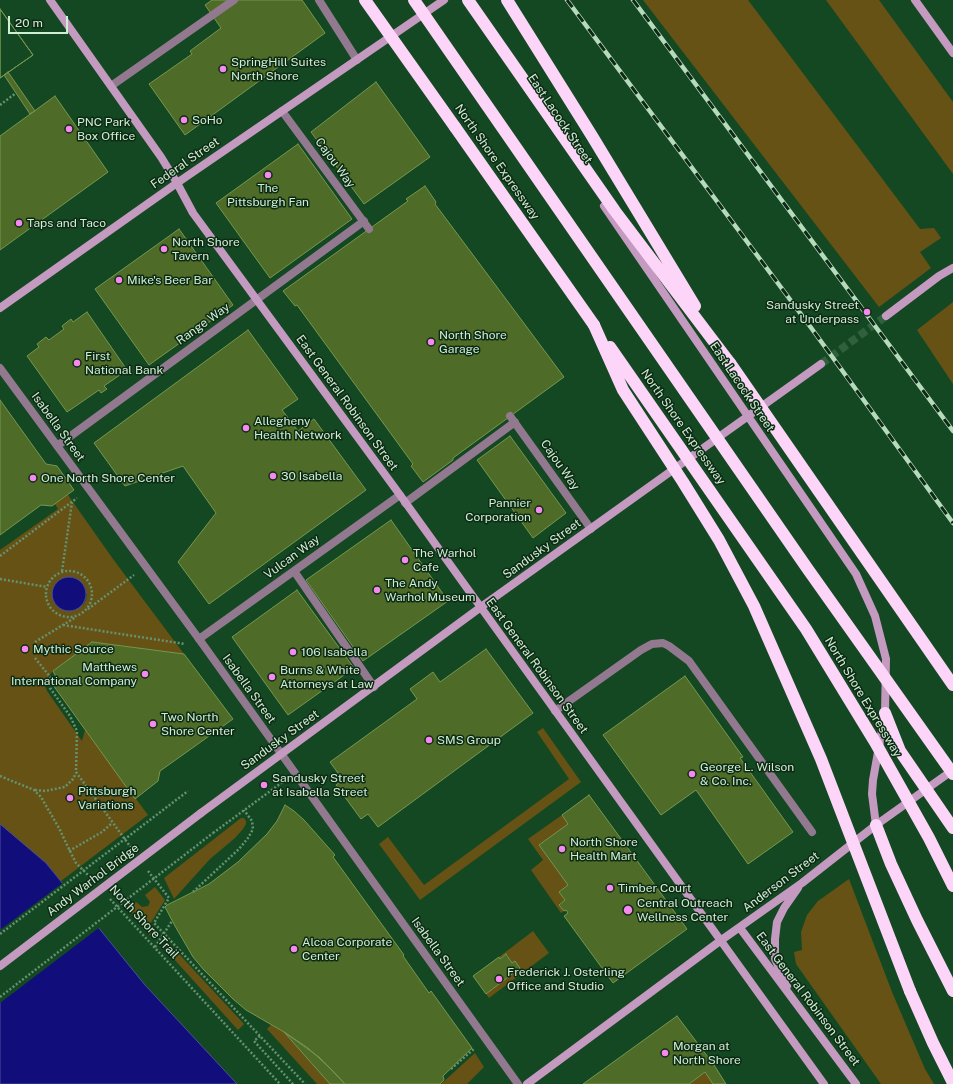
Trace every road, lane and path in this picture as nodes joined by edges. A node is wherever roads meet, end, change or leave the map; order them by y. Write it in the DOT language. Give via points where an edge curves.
graph roads {
  1 [pos="50,0"];
  2 [pos="234,0"];
  3 [pos="319,0"];
  4 [pos="365,0"];
  5 [pos="414,0"];
  6 [pos="444,0"];
  7 [pos="464,0"];
  8 [pos="468,0"];
  9 [pos="507,0"];
  10 [pos="915,0"];
  11 [pos="953,54"];
  12 [pos="357,60"];
  13 [pos="111,86"];
  14 [pos="16,93"];
  15 [pos="0,105"];
  16 [pos="282,111"];
  17 [pos="177,183"];
  18 [pos="364,221"];
  19 [pos="369,229"];
  20 [pos="953,268"];
  21 [pos="257,300"];
  22 [pos="0,308"];
  23 [pos="886,316"];
  24 [pos="594,325"];
  25 [pos="730,363"];
  26 [pos="820,364"];
  27 [pos="0,368"];
  28 [pos="747,416"];
  29 [pos="57,446"];
  30 [pos="400,495"];
  31 [pos="78,498"];
  32 [pos="72,502"];
  33 [pos="405,503"];
  34 [pos="591,529"];
  35 [pos="0,556"];
  36 [pos="62,571"];
  37 [pos="294,572"];
  38 [pos="135,575"];
  39 [pos="0,579"];
  40 [pos="47,587"];
  41 [pos="481,608"];
  42 [pos="86,611"];
  43 [pos="79,615"];
  44 [pos="63,625"];
  45 [pos="199,639"];
  46 [pos="35,642"];
  47 [pos="185,644"];
  48 [pos="34,658"];
  49 [pos="953,685"];
  50 [pos="374,687"];
  51 [pos="555,711"];
  52 [pos="885,712"];
  53 [pos="281,754"];
  54 [pos="953,770"];
  55 [pos="76,772"];
  56 [pos="953,774"];
  57 [pos="0,776"];
  58 [pos="284,780"];
  59 [pos="34,790"];
  60 [pos="927,790"];
  61 [pos="188,791"];
  62 [pos="244,810"];
  63 [pos="201,813"];
  64 [pos="112,823"];
  65 [pos="876,825"];
  66 [pos="953,828"];
  67 [pos="812,832"];
  68 [pos="69,851"];
  69 [pos="136,854"];
  70 [pos="145,867"];
  71 [pos="92,880"];
  72 [pos="802,883"];
  73 [pos="953,886"];
  74 [pos="193,892"];
  75 [pos="108,896"];
  76 [pos="172,921"];
  77 [pos="740,928"];
  78 [pos="0,934"];
  79 [pos="164,934"];
  80 [pos="720,941"];
  81 [pos="155,947"];
  82 [pos="0,966"];
  83 [pos="953,991"];
  84 [pos="0,997"];
  85 [pos="792,998"];
  86 [pos="260,1036"];
  87 [pos="477,1046"];
  88 [pos="451,1069"];
  89 [pos="953,1083"];
  90 [pos="280,1084"];
  91 [pos="293,1084"];
  92 [pos="306,1084"];
  93 [pos="518,1084"];
  94 [pos="527,1084"];
  95 [pos="824,1084"];
  96 [pos="856,1084"];
  1 -- 13 [label="main road, East General Robinson Street"];
  2 -- 13 [label="street"];
  3 -- 12 [label="street"];
  4 -- 24 [label="highway, North Shore Expressway, bridge"];
  5 -- 56 [label="highway, bridge" via="807,568"];
  6 -- 12 [label="main road, Federal Street"];
  7 -- 28 [label="main road, East Lacock Street"];
  8 -- 25 [label="highway" via="615,211"];
  9 -- 25 [label="highway"];
  10 -- 11 [label="main road"];
  12 -- 16 [label="main road, Federal Street"];
  13 -- 17 [label="main road, East General Robinson Street"];
  14 -- 15 [label="path"];
  16 -- 17 [label="main road, Federal Street"];
  16 -- 18 [label="street, Cajou Way"];
  17 -- 21 [label="main road, East General Robinson Street" via="193,214"];
  17 -- 22 [label="main road, Federal Street"];
  18 -- 19 [label="street, Cajou Way"];
  18 -- 21 [label="street, Range Way"];
  20 -- 23 [label="main road"];
  21 -- 29 [label="street, Range Way"];
  21 -- 30 [label="main road, East General Robinson Street"];
  24 -- 73 [label="highway, North Shore Expressway, bridge" via="806,629 875,742"];
  24 -- 89 [label="highway, bridge" via="623,390 715,534 754,606 821,759 910,991"];
  25 -- 49 [label="highway, bridge"];
  26 -- 28 [label="main road, Sandusky Street"];
  27 -- 29 [label="street, Isabella Street"];
  28 -- 34 [label="main road, Sandusky Street"];
  28 -- 52 [label="main road, East Lacock Street" via="856,574 876,616 886,660"];
  29 -- 45 [label="street, Isabella Street"];
  30 -- 33 [label="main road, East General Robinson Street"];
  30 -- 37 [label="street, Vulcan Way"];
  31 -- 32 [label="path"];
  32 -- 35 [label="path"];
  32 -- 36 [label="path"];
  33 -- 34 [label="street, Cajou Way" via="513,419"];
  33 -- 41 [label="main road, East General Robinson Street"];
  34 -- 41 [label="main road, Sandusky Street"];
  36 -- 40 [label="path" via="50,580"];
  36 -- 42 [label="path" via="78,572 89,582 92,597"];
  37 -- 45 [label="street, Vulcan Way"];
  37 -- 50 [label="street"];
  38 -- 42 [label="path"];
  39 -- 40 [label="path"];
  40 -- 43 [label="path" via="45,595 51,609 64,617"];
  41 -- 50 [label="main road, Sandusky Street"];
  41 -- 51 [label="main road, East General Robinson Street"];
  42 -- 43 [label="path"];
  43 -- 44 [label="path"];
  44 -- 46 [label="path"];
  44 -- 47 [label="path"];
  45 -- 53 [label="street, Isabella Street"];
  48 -- 55 [label="path" via="51,678 50,688 70,716 77,731"];
  50 -- 53 [label="main road, Sandusky Street"];
  51 -- 67 [label="street" via="652,644 663,643 689,661"];
  51 -- 80 [label="main road, East General Robinson Street"];
  52 -- 60 [label="highway" via="900,751"];
  52 -- 65 [label="main road, East Lacock Street" via="872,794"];
  53 -- 63 [label="main road, Sandusky Street"];
  53 -- 93 [label="street, Isabella Street"];
  54 -- 60 [label="main road, Anderson Street"];
  55 -- 59 [label="path" via="65,787 45,791"];
  55 -- 64 [label="path"];
  57 -- 59 [label="path"];
  58 -- 62 [label="path"];
  59 -- 68 [label="path" via="41,796"];
  60 -- 65 [label="main road, Anderson Street"];
  60 -- 66 [label="highway"];
  61 -- 78 [label="path, bridge"];
  62 -- 74 [label="path" via="252,821 253,829 248,838"];
  62 -- 84 [label="path, bridge"];
  63 -- 82 [label="main road, Andy Warhol Bridge, bridge"];
  64 -- 68 [label="path" via="102,832"];
  64 -- 69 [label="path"];
  65 -- 72 [label="main road, Anderson Street"];
  65 -- 83 [label="highway" via="891,864"];
  68 -- 71 [label="path"];
  70 -- 79 [label="path" via="169,898 154,923"];
  72 -- 77 [label="main road, Anderson Street"];
  72 -- 85 [label="main road" via="777,922 775,939 776,960"];
  75 -- 81 [label="path, North Shore Trail"];
  76 -- 79 [label="path"];
  77 -- 80 [label="main road, Anderson Street"];
  77 -- 85 [label="main road, East General Robinson Street"];
  79 -- 81 [label="path"];
  79 -- 86 [label="path"];
  80 -- 94 [label="main road, Anderson Street"];
  80 -- 95 [label="main road, East General Robinson Street"];
  81 -- 90 [label="path, North Shore Trail"];
  85 -- 96 [label="main road, East General Robinson Street"];
  86 -- 91 [label="path" via="254,1041"];
  86 -- 92 [label="path"];
  87 -- 88 [label="path"];
}
